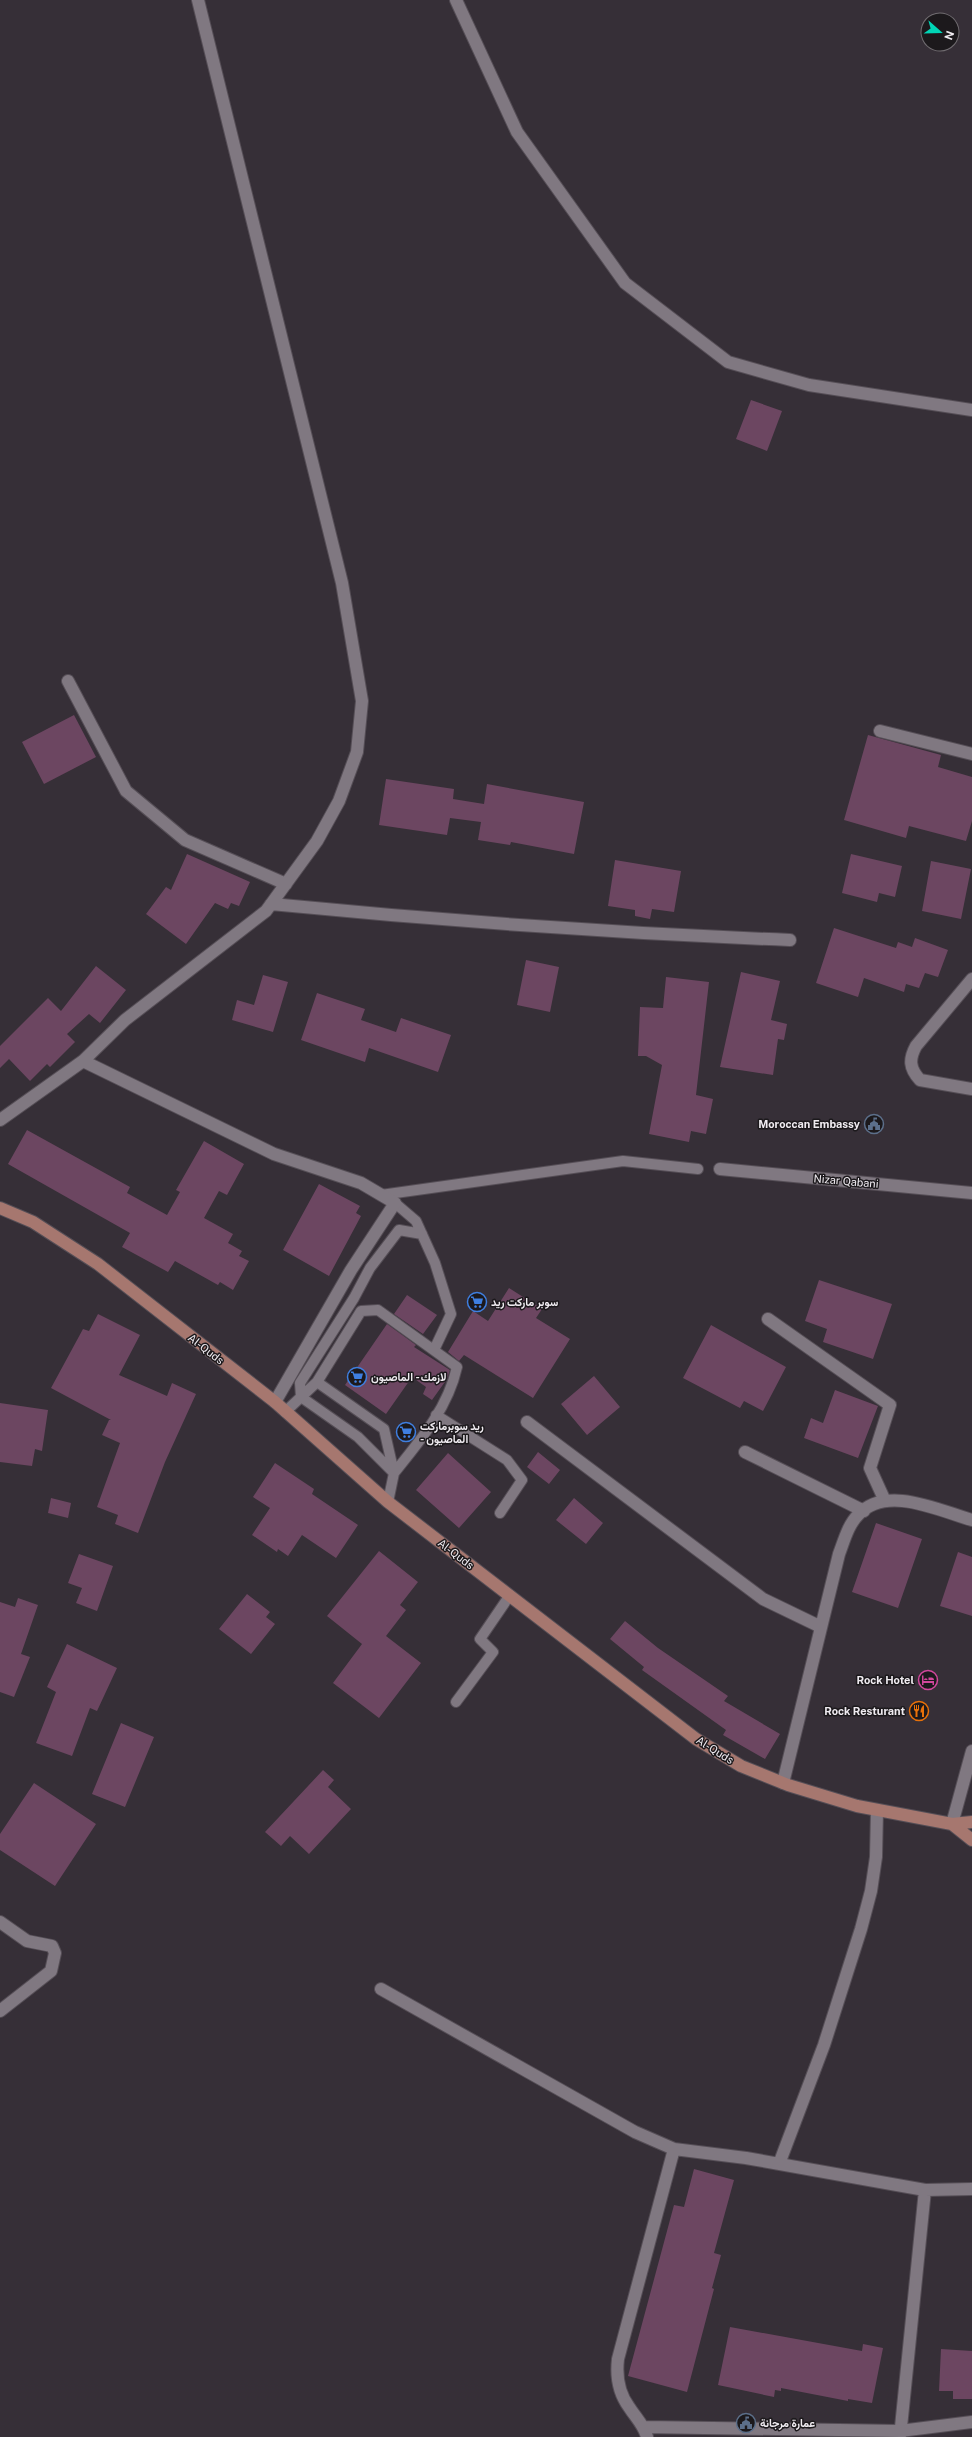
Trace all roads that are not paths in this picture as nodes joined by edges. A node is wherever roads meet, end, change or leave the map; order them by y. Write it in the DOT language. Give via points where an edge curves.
graph roads {
  1 [pos="198,0"];
  2 [pos="456,0"];
  3 [pos="972,410"];
  4 [pos="68,681"];
  5 [pos="880,731"];
  6 [pos="972,754"];
  7 [pos="286,884"];
  8 [pos="271,904"];
  9 [pos="790,940"];
  10 [pos="972,979"];
  11 [pos="83,1061"];
  12 [pos="972,1089"];
  13 [pos="0,1120"];
  14 [pos="698,1169"];
  15 [pos="720,1169"];
  16 [pos="972,1193"];
  17 [pos="381,1195"];
  18 [pos="396,1203"];
  19 [pos="0,1208"];
  20 [pos="422,1234"];
  21 [pos="350,1305"];
  22 [pos="361,1311"];
  23 [pos="768,1319"];
  24 [pos="434,1350"];
  25 [pos="317,1382"];
  26 [pos="300,1397"];
  27 [pos="275,1402"];
  28 [pos="285,1412"];
  29 [pos="436,1415"];
  30 [pos="527,1422"];
  31 [pos="745,1452"];
  32 [pos="394,1472"];
  33 [pos="885,1501"];
  34 [pos="388,1502"];
  35 [pos="864,1511"];
  36 [pos="500,1513"];
  37 [pos="972,1520"];
  38 [pos="510,1595"];
  39 [pos="821,1628"];
  40 [pos="456,1702"];
  41 [pos="972,1751"];
  42 [pos="783,1783"];
  43 [pos="877,1810"];
  44 [pos="972,1822"];
  45 [pos="952,1824"];
  46 [pos="972,1840"];
  47 [pos="0,1922"];
  48 [pos="381,1989"];
  49 [pos="0,2011"];
  50 [pos="674,2149"];
  51 [pos="779,2164"];
  52 [pos="972,2189"];
  53 [pos="925,2190"];
  54 [pos="972,2422"];
  55 [pos="646,2432"];
  56 [pos="900,2434"];
  1 -- 7 [label="street" via="342,583 362,701 358,752 339,801 317,841"];
  2 -- 3 [label="street" via="517,132 625,283 728,362 809,384"];
  4 -- 7 [label="street" via="126,791 185,840"];
  5 -- 6 [label="street"];
  7 -- 8 [label="street"];
  8 -- 9 [label="street" via="613,932"];
  8 -- 11 [label="street" via="266,911 125,1020"];
  10 -- 12 [label="street" via="916,1046 910,1057 911,1066 920,1080"];
  11 -- 13 [label="street"];
  11 -- 17 [label="street" via="274,1154 361,1183"];
  14 -- 17 [label="lane" via="623,1161"];
  15 -- 16 [label="street, Nizar Qabani"];
  17 -- 18 [label="street"];
  18 -- 20 [label="lane" via="416,1221"];
  18 -- 27 [label="street" via="351,1270"];
  19 -- 27 [label="street, Al-Quds" via="33,1222 98,1264"];
  20 -- 21 [label="lane" via="399,1230 370,1268"];
  20 -- 24 [label="lane" via="435,1264 450,1314"];
  21 -- 22 [label="lane"];
  21 -- 26 [label="lane" via="300,1384"];
  22 -- 24 [label="lane" via="378,1310"];
  22 -- 25 [label="lane"];
  23 -- 33 [label="street" via="890,1405 870,1468"];
  24 -- 29 [label="lane" via="457,1367 454,1379"];
  25 -- 26 [label="lane"];
  25 -- 32 [label="lane" via="384,1429"];
  26 -- 28 [label="lane"];
  26 -- 32 [label="lane" via="358,1437"];
  27 -- 28 [label="street, Al-Quds"];
  28 -- 34 [label="street, Al-Quds"];
  29 -- 32 [label="lane" via="428,1430"];
  29 -- 36 [label="lane" via="507,1460 522,1480"];
  30 -- 39 [label="street" via="763,1599"];
  31 -- 35 [label="street"];
  32 -- 34 [label="lane"];
  33 -- 35 [label="street"];
  33 -- 37 [label="street" via="908,1501"];
  34 -- 38 [label="street, Al-Quds"];
  35 -- 39 [label="street" via="858,1514 850,1526 839,1554"];
  38 -- 40 [label="lane" via="480,1639 493,1652"];
  38 -- 42 [label="street, Al-Quds" via="696,1739 741,1766"];
  39 -- 42 [label="street"];
  41 -- 45 [label="street"];
  42 -- 43 [label="street, Al-Quds"];
  43 -- 45 [label="street, Al-Quds"];
  43 -- 51 [label="street" via="876,1857 871,1891 861,1929 824,2045"];
  44 -- 45 [label="street, Al-Quds"];
  45 -- 46 [label="street, Al-Quds"];
  47 -- 49 [label="street" via="27,1942 52,1946 55,1953 51,1971"];
  48 -- 50 [label="street" via="635,2132"];
  50 -- 51 [label="street"];
  50 -- 55 [label="street" via="616,2375 628,2406"];
  51 -- 53 [label="street"];
  52 -- 53 [label="street"];
  53 -- 56 [label="street"];
  54 -- 56 [label="street"];
  55 -- 56 [label="street"];
}
